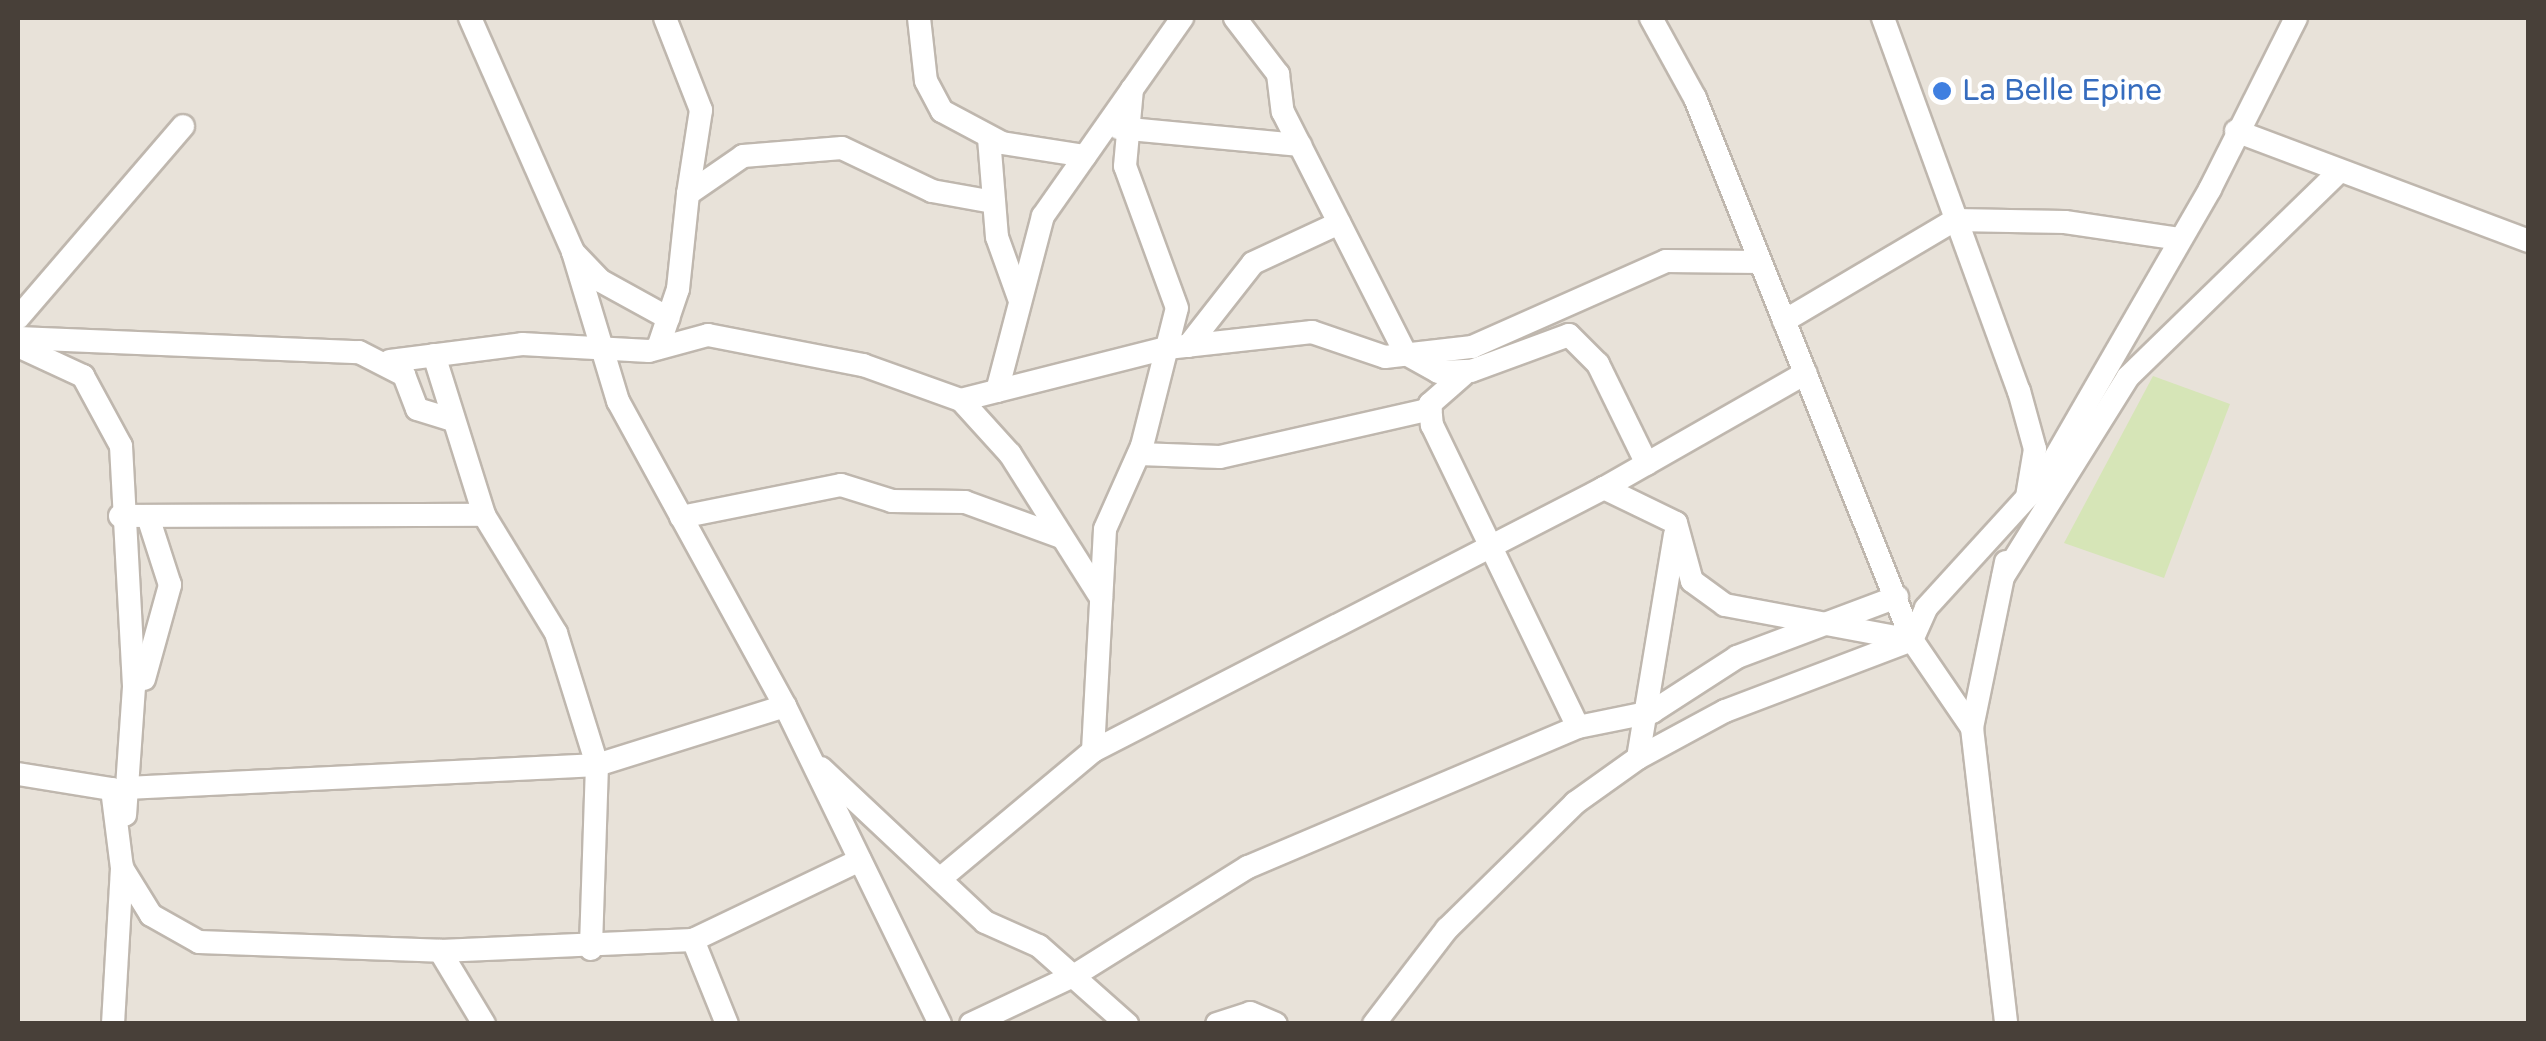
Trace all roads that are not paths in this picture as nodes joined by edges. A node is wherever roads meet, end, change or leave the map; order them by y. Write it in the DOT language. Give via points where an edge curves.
graph roads {
  1 [pos="470,18"];
  2 [pos="919,18"];
  3 [pos="1182,18"];
  4 [pos="1234,18"];
  5 [pos="1650,18"];
  6 [pos="1884,18"];
  7 [pos="2296,18"];
  8 [pos="670,22"];
  9 [pos="1132,89"];
  10 [pos="184,126"];
  11 [pos="1105,127"];
  12 [pos="1132,130"];
  13 [pos="2236,131"];
  14 [pos="989,138"];
  15 [pos="1300,145"];
  16 [pos="1085,156"];
  17 [pos="2337,174"];
  18 [pos="688,194"];
  19 [pos="994,202"];
  20 [pos="1954,220"];
  21 [pos="1339,223"];
  22 [pos="2174,238"];
  23 [pos="2528,242"];
  24 [pos="573,252"];
  25 [pos="1760,262"];
  26 [pos="1020,298"];
  27 [pos="18,318"];
  28 [pos="668,318"];
  29 [pos="1784,321"];
  30 [pos="18,342"];
  31 [pos="596,347"];
  32 [pos="1177,347"];
  33 [pos="658,348"];
  34 [pos="1406,354"];
  35 [pos="434,355"];
  36 [pos="390,361"];
  37 [pos="1470,371"];
  38 [pos="1806,372"];
  39 [pos="997,391"];
  40 [pos="961,400"];
  41 [pos="1430,409"];
  42 [pos="454,420"];
  43 [pos="1139,454"];
  44 [pos="1647,464"];
  45 [pos="1604,488"];
  46 [pos="2021,507"];
  47 [pos="484,515"];
  48 [pos="120,516"];
  49 [pos="148,517"];
  50 [pos="681,517"];
  51 [pos="1676,524"];
  52 [pos="1062,537"];
  53 [pos="1492,542"];
  54 [pos="2003,578"];
  55 [pos="1101,598"];
  56 [pos="1897,598"];
  57 [pos="1828,623"];
  58 [pos="1912,640"];
  59 [pos="785,706"];
  60 [pos="1652,712"];
  61 [pos="1578,728"];
  62 [pos="1972,728"];
  63 [pos="1094,751"];
  64 [pos="1638,758"];
  65 [pos="811,759"];
  66 [pos="598,765"];
  67 [pos="18,774"];
  68 [pos="134,788"];
  69 [pos="860,860"];
  70 [pos="122,868"];
  71 [pos="940,878"];
  72 [pos="693,940"];
  73 [pos="591,949"];
  74 [pos="440,952"];
  75 [pos="1075,975"];
  76 [pos="113,1024"];
  77 [pos="484,1024"];
  78 [pos="727,1024"];
  79 [pos="940,1024"];
  80 [pos="971,1024"];
  81 [pos="1128,1024"];
  82 [pos="1217,1024"];
  83 [pos="1276,1024"];
  84 [pos="1374,1024"];
  85 [pos="2006,1024"];
  1 -- 24 [label="street"];
  2 -- 14 [label="street" via="926,81 942,111"];
  3 -- 9 [label="street"];
  4 -- 15 [label="street" via="1278,74"];
  5 -- 25 [label="street" via="1695,98"];
  6 -- 20 [label="street"];
  7 -- 13 [label="street"];
  8 -- 18 [label="street" via="701,110"];
  9 -- 11 [label="street"];
  9 -- 12 [label="street"];
  10 -- 27 [label="street"];
  11 -- 12 [label="street"];
  11 -- 16 [label="street"];
  12 -- 15 [label="street"];
  12 -- 32 [label="street" via="1125,166 1177,308"];
  13 -- 17 [label="street"];
  13 -- 22 [label="street"];
  14 -- 16 [label="street"];
  14 -- 19 [label="street"];
  15 -- 21 [label="street"];
  16 -- 26 [label="street" via="1043,216"];
  17 -- 23 [label="street"];
  17 -- 54 [label="street" via="2128,376"];
  18 -- 19 [label="street" via="743,156 806,145 873,156 932,191"];
  18 -- 28 [label="street"];
  19 -- 26 [label="street"];
  20 -- 22 [label="street" via="2065,222"];
  20 -- 29 [label="street"];
  20 -- 46 [label="street" via="2035,449"];
  21 -- 32 [label="street" via="1254,264"];
  21 -- 34 [label="street"];
  22 -- 46 [label="street" via="2109,372"];
  24 -- 28 [label="street" via="601,280"];
  24 -- 31 [label="street"];
  25 -- 29 [label="street"];
  25 -- 34 [label="street" via="1666,261 1503,337"];
  26 -- 39 [label="street"];
  28 -- 33 [label="street"];
  29 -- 38 [label="street"];
  30 -- 36 [label="street" via="359,352"];
  30 -- 48 [label="street" via="83,376 100,399 121,446"];
  31 -- 33 [label="street"];
  31 -- 35 [label="street"];
  31 -- 50 [label="street"];
  32 -- 34 [label="street" via="1312,332 1386,357"];
  32 -- 39 [label="street"];
  32 -- 43 [label="street"];
  33 -- 40 [label="street" via="708,335 863,365"];
  34 -- 37 [label="street" via="1438,372"];
  35 -- 36 [label="street"];
  35 -- 42 [label="street"];
  36 -- 42 [label="street" via="418,409"];
  37 -- 41 [label="street" via="1442,386"];
  37 -- 44 [label="street" via="1569,335 1598,364"];
  38 -- 44 [label="street"];
  38 -- 56 [label="street"];
  39 -- 40 [label="street"];
  40 -- 52 [label="street" via="1010,454"];
  41 -- 43 [label="street" via="1220,457"];
  41 -- 53 [label="street"];
  42 -- 47 [label="street"];
  43 -- 55 [label="street" via="1105,529"];
  44 -- 45 [label="street"];
  45 -- 51 [label="street"];
  45 -- 53 [label="street"];
  46 -- 54 [label="street"];
  46 -- 58 [label="street" via="1937,594"];
  47 -- 49 [label="street"];
  47 -- 66 [label="street" via="556,633"];
  48 -- 49 [label="street"];
  48 -- 68 [label="street" via="134,687"];
  49 -- 68 [label="street" via="170,585 144,660"];
  50 -- 52 [label="street" via="841,484 892,501 966,502"];
  50 -- 59 [label="street"];
  51 -- 57 [label="street" via="1692,581 1725,605"];
  51 -- 60 [label="street"];
  52 -- 55 [label="street"];
  53 -- 61 [label="street"];
  53 -- 63 [label="street"];
  54 -- 62 [label="street"];
  55 -- 63 [label="street"];
  56 -- 57 [label="street"];
  56 -- 58 [label="street"];
  57 -- 58 [label="street"];
  57 -- 60 [label="street" via="1737,658"];
  58 -- 62 [label="street"];
  58 -- 64 [label="street" via="1726,712"];
  59 -- 65 [label="street"];
  59 -- 66 [label="street"];
  60 -- 61 [label="street"];
  60 -- 64 [label="street"];
  61 -- 75 [label="street" via="1248,867"];
  62 -- 85 [label="street"];
  63 -- 71 [label="street"];
  64 -- 84 [label="street" via="1575,803 1447,928"];
  65 -- 69 [label="street"];
  65 -- 71 [label="street"];
  66 -- 68 [label="street"];
  66 -- 73 [label="street"];
  67 -- 70 [label="street" via="112,789"];
  68 -- 70 [label="street"];
  69 -- 72 [label="street"];
  69 -- 79 [label="street"];
  70 -- 74 [label="street" via="151,915 199,942"];
  70 -- 76 [label="street"];
  71 -- 75 [label="street" via="986,922"];
  72 -- 73 [label="street"];
  72 -- 78 [label="street"];
  73 -- 74 [label="street"];
  74 -- 77 [label="street"];
  75 -- 80 [label="street"];
  75 -- 81 [label="street"];
  82 -- 83 [label="street" via="1250,1013"];
}
